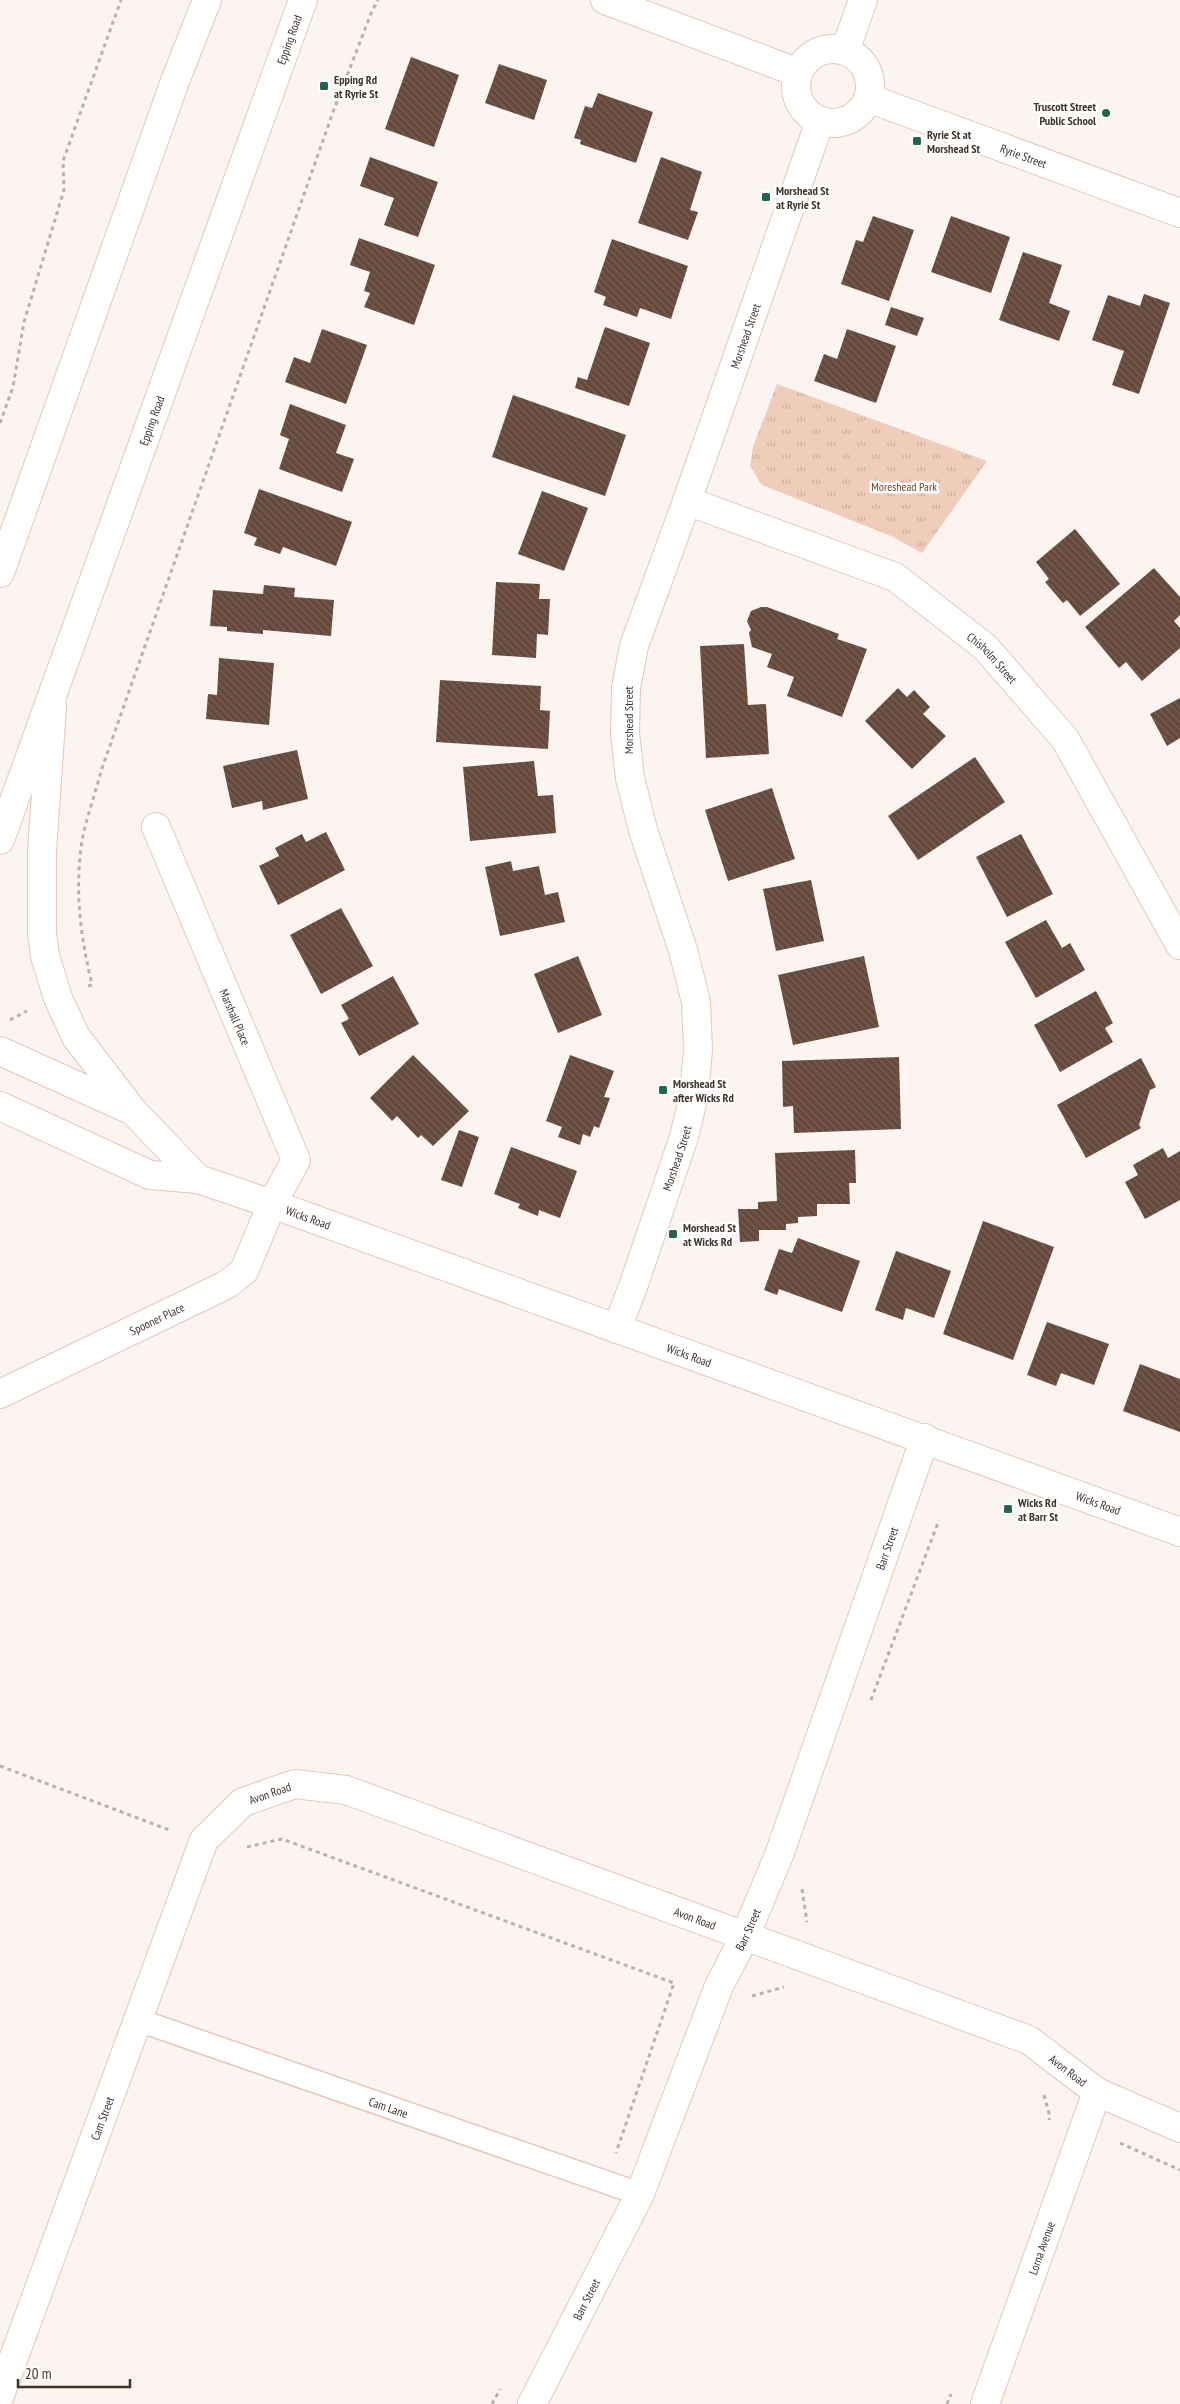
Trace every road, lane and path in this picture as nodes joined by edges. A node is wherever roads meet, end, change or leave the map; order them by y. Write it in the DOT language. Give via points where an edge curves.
graph roads {
  1 [pos="121,0"];
  2 [pos="207,0"];
  3 [pos="303,0"];
  4 [pos="378,0"];
  5 [pos="605,0"];
  6 [pos="863,0"];
  7 [pos="845,51"];
  8 [pos="799,73"];
  9 [pos="868,98"];
  10 [pos="820,121"];
  11 [pos="1180,213"];
  12 [pos="0,423"];
  13 [pos="687,502"];
  14 [pos="0,573"];
  15 [pos="53,698"];
  16 [pos="156,827"];
  17 [pos="0,840"];
  18 [pos="1180,945"];
  19 [pos="92,985"];
  20 [pos="0,1051"];
  21 [pos="0,1106"];
  22 [pos="133,1111"];
  23 [pos="198,1179"];
  24 [pos="272,1204"];
  25 [pos="617,1329"];
  26 [pos="0,1394"];
  27 [pos="925,1438"];
  28 [pos="939,1520"];
  29 [pos="1180,1532"];
  30 [pos="870,1703"];
  31 [pos="0,1766"];
  32 [pos="172,1830"];
  33 [pos="204,1840"];
  34 [pos="245,1847"];
  35 [pos="802,1887"];
  36 [pos="807,1925"];
  37 [pos="746,1936"];
  38 [pos="674,1983"];
  39 [pos="788,1986"];
  40 [pos="748,1997"];
  41 [pos="138,2020"];
  42 [pos="1097,2092"];
  43 [pos="1044,2094"];
  44 [pos="1047,2126"];
  45 [pos="1180,2128"];
  46 [pos="1120,2143"];
  47 [pos="1180,2170"];
  48 [pos="640,2194"];
  49 [pos="954,2386"];
  50 [pos="0,2395"];
  51 [pos="532,2404"];
  52 [pos="947,2404"];
  53 [pos="986,2404"];
  1 -- 12 [label="path" via="64,161 64,190 24,322 13,387"];
  2 -- 14 [label="street"];
  3 -- 15 [label="street, Epping Road"];
  4 -- 19 [label="path" via="330,121 101,771 81,847 80,866 81,936"];
  5 -- 8 [label="street"];
  6 -- 7 [label="street"];
  7 -- 8 [label="street" via="823,50 804,63"];
  7 -- 9 [label="street" via="864,65 870,87"];
  8 -- 10 [label="street" via="796,84 802,107"];
  9 -- 10 [label="street" via="862,109 844,122"];
  9 -- 11 [label="street, Ryrie Street"];
  10 -- 13 [label="street, Morshead Street"];
  13 -- 18 [label="street, Chisholm Street" via="895,577 985,647 1065,738"];
  13 -- 25 [label="street, Morshead Street" via="634,646 626,688 625,733 630,778 643,830 684,950 696,1002 698,1050 694,1095 684,1137"];
  15 -- 17 [label="street, Epping Road"];
  15 -- 22 [label="street" via="42,852 45,956 58,998 76,1037"];
  16 -- 24 [label="street, Marshall Place" via="296,1160"];
  20 -- 22 [label="street, Wicks Road"];
  21 -- 23 [label="street, Wicks Road" via="150,1175"];
  22 -- 23 [label="street, Wicks Road"];
  23 -- 24 [label="street, Wicks Road"];
  24 -- 25 [label="street, Wicks Road"];
  24 -- 26 [label="street, Spooner Place" via="244,1271 226,1284"];
  25 -- 27 [label="street, Wicks Road"];
  27 -- 29 [label="street, Wicks Road"];
  27 -- 37 [label="street, Barr Street" via="779,1855"];
  28 -- 30 [label="path"];
  31 -- 32 [label="path"];
  33 -- 37 [label="street, Avon Road" via="243,1802 295,1784 346,1790"];
  33 -- 41 [label="street, Cam Street"];
  34 -- 38 [label="path" via="282,1839"];
  35 -- 36 [label="path"];
  37 -- 42 [label="street, Avon Road" via="1029,2040"];
  37 -- 48 [label="street, Barr Street" via="719,1986"];
  39 -- 40 [label="path"];
  41 -- 48 [label="lane, Cam Lane"];
  41 -- 50 [label="street, Cam Street"];
  42 -- 45 [label="street, Avon Road"];
  42 -- 53 [label="street, Lorna Avenue"];
  43 -- 44 [label="path" via="1050,2117"];
  46 -- 47 [label="path"];
  48 -- 51 [label="street, Barr Street"];
  49 -- 52 [label="path"];
}
